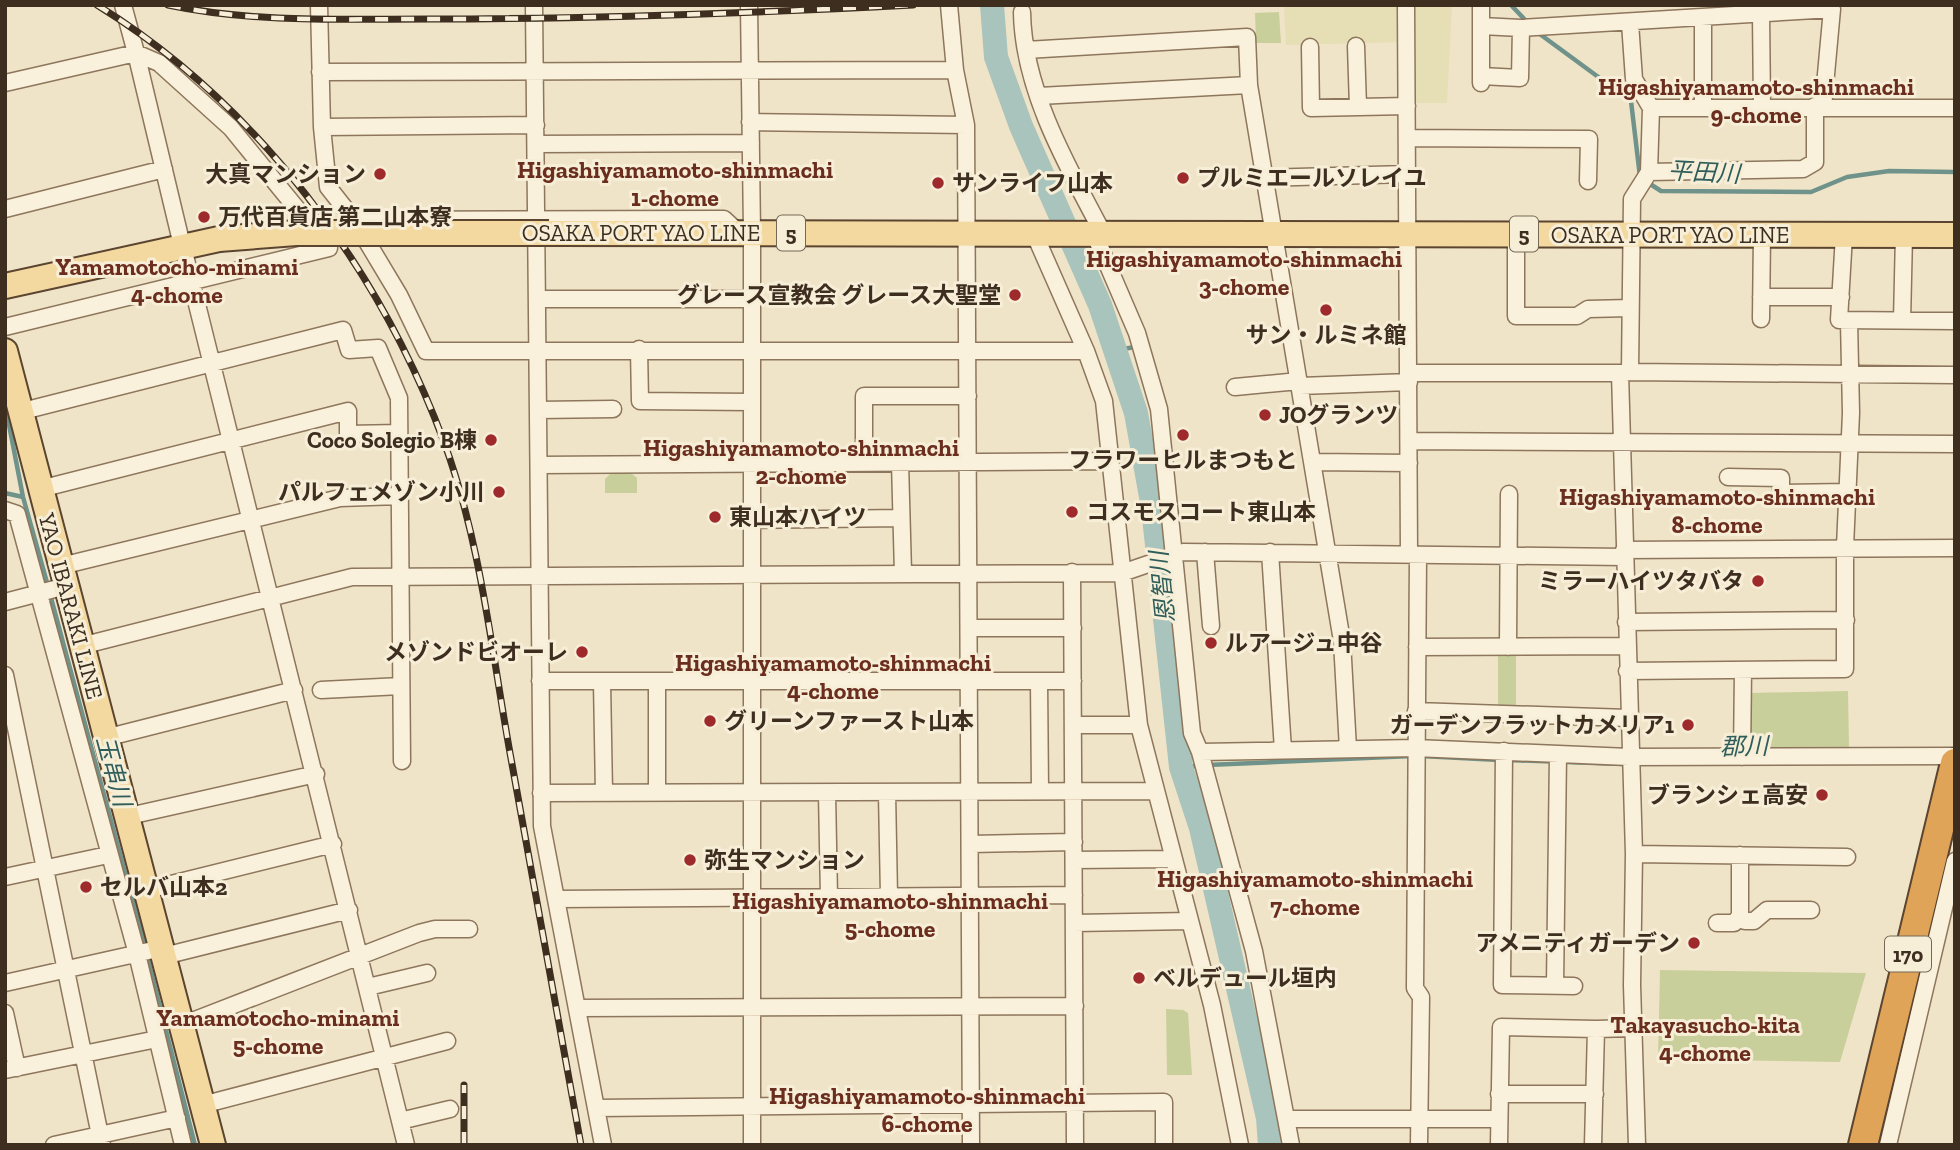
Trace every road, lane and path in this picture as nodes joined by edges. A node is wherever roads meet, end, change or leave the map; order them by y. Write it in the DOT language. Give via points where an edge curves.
graph roads {
  1 [pos="123,5"];
  2 [pos="319,5"];
  3 [pos="534,5"];
  4 [pos="748,5"];
  5 [pos="949,5"];
  6 [pos="1406,5"];
  7 [pos="1481,5"];
  8 [pos="1022,12"];
  9 [pos="1761,14"];
  10 [pos="1703,18"];
  11 [pos="1630,23"];
  12 [pos="1481,26"];
  13 [pos="1528,28"];
  14 [pos="1356,46"];
  15 [pos="1310,47"];
  16 [pos="1026,50"];
  17 [pos="136,52"];
  18 [pos="955,70"];
  19 [pos="749,71"];
  20 [pos="320,72"];
  21 [pos="535,72"];
  22 [pos="5,83"];
  23 [pos="1249,85"];
  24 [pos="1039,96"];
  25 [pos="1407,106"];
  26 [pos="1762,106"];
  27 [pos="1819,106"];
  28 [pos="1358,107"];
  29 [pos="1703,107"];
  30 [pos="1651,108"];
  31 [pos="1955,108"];
  32 [pos="750,122"];
  33 [pos="536,125"];
  34 [pos="966,125"];
  35 [pos="322,127"];
  36 [pos="1407,138"];
  37 [pos="751,143"];
  38 [pos="537,144"];
  39 [pos="164,169"];
  40 [pos="1407,174"];
  41 [pos="1646,177"];
  42 [pos="1265,178"];
  43 [pos="1588,181"];
  44 [pos="5,209"];
  45 [pos="354,220"];
  46 [pos="541,233"];
  47 [pos="746,233"];
  48 [pos="968,233"];
  49 [pos="1034,233"];
  50 [pos="1098,233"];
  51 [pos="1274,233"];
  52 [pos="1406,234"];
  53 [pos="1516,234"];
  54 [pos="1630,234"];
  55 [pos="1762,235"];
  56 [pos="1844,235"];
  57 [pos="1904,235"];
  58 [pos="1955,235"];
  59 [pos="180,237"];
  60 [pos="368,244"];
  61 [pos="185,256"];
  62 [pos="192,283"];
  63 [pos="5,286"];
  64 [pos="1761,297"];
  65 [pos="1840,297"];
  66 [pos="537,299"];
  67 [pos="751,299"];
  68 [pos="1630,308"];
  69 [pos="1760,319"];
  70 [pos="1849,321"];
  71 [pos="1902,321"];
  72 [pos="1955,321"];
  73 [pos="5,327"];
  74 [pos="538,349"];
  75 [pos="639,349"];
  76 [pos="751,349"];
  77 [pos="968,350"];
  78 [pos="5,351"];
  79 [pos="1086,351"];
  80 [pos="211,364"];
  81 [pos="1625,372"];
  82 [pos="1851,375"];
  83 [pos="1955,375"];
  84 [pos="1409,377"];
  85 [pos="1299,383"];
  86 [pos="1235,387"];
  87 [pos="968,396"];
  88 [pos="751,402"];
  89 [pos="614,409"];
  90 [pos="538,410"];
  91 [pos="19,412"];
  92 [pos="400,433"];
  93 [pos="1410,441"];
  94 [pos="231,442"];
  95 [pos="1620,443"];
  96 [pos="1850,444"];
  97 [pos="1955,444"];
  98 [pos="1111,461"];
  99 [pos="864,462"];
  100 [pos="900,462"];
  101 [pos="968,462"];
  102 [pos="1312,462"];
  103 [pos="751,463"];
  104 [pos="1409,463"];
  105 [pos="539,465"];
  106 [pos="1728,477"];
  107 [pos="40,489"];
  108 [pos="1848,492"];
  109 [pos="1509,494"];
  110 [pos="400,496"];
  111 [pos="5,510"];
  112 [pos="901,518"];
  113 [pos="252,519"];
  114 [pos="751,520"];
  115 [pos="1845,547"];
  116 [pos="1955,548"];
  117 [pos="1205,552"];
  118 [pos="1270,552"];
  119 [pos="1624,553"];
  120 [pos="1172,554"];
  121 [pos="1328,554"];
  122 [pos="1413,556"];
  123 [pos="1508,556"];
  124 [pos="970,572"];
  125 [pos="1072,572"];
  126 [pos="903,573"];
  127 [pos="1122,573"];
  128 [pos="752,574"];
  129 [pos="402,576"];
  130 [pos="540,577"];
  131 [pos="53,586"];
  132 [pos="271,598"];
  133 [pos="5,602"];
  134 [pos="1846,620"];
  135 [pos="1626,622"];
  136 [pos="1211,626"];
  137 [pos="970,628"];
  138 [pos="1073,628"];
  139 [pos="80,646"];
  140 [pos="1627,646"];
  141 [pos="1417,647"];
  142 [pos="1508,647"];
  143 [pos="1743,670"];
  144 [pos="1627,671"];
  145 [pos="5,675"];
  146 [pos="540,681"];
  147 [pos="971,681"];
  148 [pos="1039,681"];
  149 [pos="1073,681"];
  150 [pos="602,682"];
  151 [pos="657,682"];
  152 [pos="753,683"];
  153 [pos="401,686"];
  154 [pos="294,690"];
  155 [pos="321,690"];
  156 [pos="1416,710"];
  157 [pos="1628,718"];
  158 [pos="1073,725"];
  159 [pos="1139,725"];
  160 [pos="105,738"];
  161 [pos="1348,749"];
  162 [pos="1283,750"];
  163 [pos="1415,754"];
  164 [pos="1955,756"];
  165 [pos="1504,757"];
  166 [pos="1742,757"];
  167 [pos="1202,760"];
  168 [pos="402,761"];
  169 [pos="1558,761"];
  170 [pos="1629,763"];
  171 [pos="1955,763"];
  172 [pos="316,774"];
  173 [pos="1936,788"];
  174 [pos="1074,790"];
  175 [pos="1040,791"];
  176 [pos="1155,791"];
  177 [pos="970,792"];
  178 [pos="541,793"];
  179 [pos="604,793"];
  180 [pos="657,793"];
  181 [pos="753,793"];
  182 [pos="827,793"];
  183 [pos="887,793"];
  184 [pos="129,816"];
  185 [pos="1955,823"];
  186 [pos="1074,842"];
  187 [pos="333,844"];
  188 [pos="971,844"];
  189 [pos="1634,854"];
  190 [pos="108,855"];
  191 [pos="1740,855"];
  192 [pos="1847,857"];
  193 [pos="1173,859"];
  194 [pos="1074,860"];
  195 [pos="1955,861"];
  196 [pos="44,869"];
  197 [pos="5,877"];
  198 [pos="147,890"];
  199 [pos="1074,895"];
  200 [pos="888,896"];
  201 [pos="970,896"];
  202 [pos="754,897"];
  203 [pos="829,897"];
  204 [pos="557,899"];
  205 [pos="349,910"];
  206 [pos="1811,910"];
  207 [pos="1740,916"];
  208 [pos="1190,921"];
  209 [pos="1074,923"];
  210 [pos="1717,923"];
  211 [pos="469,929"];
  212 [pos="1917,946"];
  213 [pos="152,952"];
  214 [pos="360,958"];
  215 [pos="65,970"];
  216 [pos="427,973"];
  217 [pos="5,982"];
  218 [pos="1555,986"];
  219 [pos="1574,986"];
  220 [pos="368,987"];
  221 [pos="971,1005"];
  222 [pos="754,1006"];
  223 [pos="1075,1006"];
  224 [pos="578,1008"];
  225 [pos="5,1013"];
  226 [pos="182,1025"];
  227 [pos="1634,1028"];
  228 [pos="1596,1029"];
  229 [pos="158,1038"];
  230 [pos="447,1041"];
  231 [pos="82,1055"];
  232 [pos="384,1056"];
  233 [pos="11,1069"];
  234 [pos="1499,1094"];
  235 [pos="1594,1094"];
  236 [pos="1075,1101"];
  237 [pos="971,1103"];
  238 [pos="753,1104"];
  239 [pos="202,1105"];
  240 [pos="596,1108"];
  241 [pos="450,1109"];
  242 [pos="177,1118"];
  243 [pos="1419,1118"];
  244 [pos="1287,1119"];
  245 [pos="1499,1119"];
  246 [pos="400,1121"];
  247 [pos="101,1139"];
  248 [pos="54,1145"];
  249 [pos="183,1145"];
  250 [pos="213,1145"];
  251 [pos="406,1145"];
  252 [pos="603,1145"];
  253 [pos="752,1145"];
  254 [pos="971,1145"];
  255 [pos="1075,1145"];
  256 [pos="1164,1145"];
  257 [pos="1240,1145"];
  258 [pos="1291,1145"];
  259 [pos="1419,1145"];
  260 [pos="1499,1145"];
  261 [pos="1593,1145"];
  262 [pos="1637,1145"];
  263 [pos="1852,1145"];
  264 [pos="1863,1145"];
  265 [pos="1878,1145"];
  266 [pos="1888,1145"];
  1 -- 17 [label="street"];
  2 -- 20 [label="street"];
  3 -- 21 [label="street"];
  4 -- 19 [label="street"];
  5 -- 18 [label="street"];
  6 -- 25 [label="street"];
  7 -- 12 [label="street"];
  8 -- 16 [label="street"];
  9 -- 10 [label="street"];
  9 -- 26 [label="street"];
  9 -- 27 [label="street" via="1832,9"];
  10 -- 11 [label="street"];
  10 -- 29 [label="street"];
  11 -- 13 [label="street"];
  11 -- 30 [label="street" via="1634,79"];
  12 -- 13 [label="street"];
  12 -- 13 [label="street" via="1481,80 1520,78"];
  14 -- 28 [label="street"];
  15 -- 28 [label="street" via="1311,107"];
  16 -- 23 [label="street" via="1247,37"];
  16 -- 24 [label="street"];
  17 -- 22 [label="street"];
  17 -- 39 [label="street"];
  17 -- 62 [label="street" via="159,64 231,128 329,248"];
  18 -- 19 [label="street"];
  18 -- 34 [label="street"];
  19 -- 21 [label="street"];
  19 -- 32 [label="street"];
  20 -- 21 [label="street"];
  20 -- 35 [label="street"];
  21 -- 33 [label="street"];
  23 -- 24 [label="street"];
  23 -- 42 [label="street"];
  24 -- 50 [label="street"];
  25 -- 28 [label="street"];
  25 -- 36 [label="street"];
  26 -- 27 [label="street"];
  26 -- 29 [label="street"];
  27 -- 31 [label="street"];
  27 -- 41 [label="street" via="1815,162 1803,169"];
  29 -- 30 [label="street"];
  30 -- 41 [label="street"];
  32 -- 34 [label="street"];
  32 -- 37 [label="street"];
  33 -- 35 [label="street"];
  33 -- 38 [label="street"];
  34 -- 48 [label="street"];
  35 -- 45 [label="street" via="328,187"];
  36 -- 40 [label="street"];
  36 -- 43 [label="street" via="1589,139"];
  37 -- 38 [label="street"];
  37 -- 47 [label="street"];
  38 -- 46 [label="street"];
  39 -- 44 [label="street"];
  39 -- 59 [label="street"];
  40 -- 42 [label="street"];
  40 -- 52 [label="street"];
  41 -- 54 [label="street" via="1632,199"];
  42 -- 51 [label="street"];
  45 -- 46 [label="street"];
  45 -- 60 [label="street"];
  46 -- 47 [label="main road, OSAKA PORT YAO LINE / 5"];
  46 -- 60 [label="street"];
  46 -- 63 [label="main road, OSAKA PORT YAO LINE / 5, bridge" via="296,233 219,239"];
  46 -- 66 [label="street"];
  47 -- 48 [label="main road, OSAKA PORT YAO LINE / 5"];
  47 -- 67 [label="street"];
  48 -- 49 [label="main road, OSAKA PORT YAO LINE / 5"];
  48 -- 77 [label="street"];
  49 -- 50 [label="main road, OSAKA PORT YAO LINE / 5"];
  49 -- 79 [label="street"];
  50 -- 51 [label="main road, OSAKA PORT YAO LINE / 5"];
  50 -- 120 [label="street" via="1137,333 1159,410"];
  51 -- 52 [label="main road, OSAKA PORT YAO LINE / 5"];
  51 -- 85 [label="street"];
  52 -- 53 [label="main road, OSAKA PORT YAO LINE / 5"];
  52 -- 84 [label="street"];
  53 -- 54 [label="main road, OSAKA PORT YAO LINE / 5"];
  53 -- 68 [label="street" via="1516,317 1577,316 1588,309"];
  54 -- 55 [label="main road, OSAKA PORT YAO LINE / 5"];
  54 -- 68 [label="street"];
  55 -- 56 [label="main road, OSAKA PORT YAO LINE / 5"];
  55 -- 64 [label="street"];
  56 -- 57 [label="main road, OSAKA PORT YAO LINE / 5"];
  56 -- 65 [label="street"];
  57 -- 58 [label="main road, OSAKA PORT YAO LINE / 5"];
  57 -- 71 [label="street"];
  60 -- 74 [label="street" via="426,351"];
  61 -- 62 [label="street"];
  62 -- 73 [label="street"];
  62 -- 80 [label="street"];
  64 -- 65 [label="street"];
  64 -- 69 [label="street"];
  65 -- 70 [label="street" via="1839,320"];
  66 -- 67 [label="street"];
  66 -- 74 [label="street"];
  67 -- 76 [label="street"];
  68 -- 81 [label="street"];
  70 -- 71 [label="street"];
  70 -- 82 [label="street"];
  71 -- 72 [label="street"];
  74 -- 75 [label="street"];
  74 -- 90 [label="street"];
  75 -- 76 [label="street"];
  75 -- 88 [label="street" via="640,401"];
  76 -- 77 [label="street"];
  76 -- 88 [label="street"];
  77 -- 79 [label="street"];
  77 -- 87 [label="street"];
  78 -- 91 [label="main road, YAO IBARAKI LINE"];
  79 -- 98 [label="street" via="1104,401"];
  80 -- 91 [label="street"];
  80 -- 92 [label="street" via="343,330 349,349 378,348 399,398"];
  80 -- 94 [label="street"];
  81 -- 82 [label="street"];
  81 -- 84 [label="street"];
  81 -- 95 [label="street"];
  82 -- 83 [label="street"];
  82 -- 96 [label="street"];
  84 -- 85 [label="street"];
  84 -- 93 [label="street"];
  85 -- 86 [label="street"];
  85 -- 102 [label="street"];
  87 -- 99 [label="street" via="864,396"];
  87 -- 101 [label="street"];
  88 -- 103 [label="street"];
  89 -- 90 [label="street"];
  90 -- 105 [label="street"];
  91 -- 107 [label="main road, YAO IBARAKI LINE"];
  92 -- 94 [label="street" via="348,434 348,411"];
  92 -- 110 [label="street"];
  93 -- 95 [label="street"];
  93 -- 104 [label="street"];
  94 -- 107 [label="street"];
  94 -- 113 [label="street"];
  95 -- 96 [label="street"];
  95 -- 119 [label="street"];
  96 -- 97 [label="street"];
  96 -- 108 [label="street"];
  98 -- 101 [label="street"];
  98 -- 127 [label="street"];
  99 -- 100 [label="street"];
  99 -- 103 [label="street"];
  100 -- 101 [label="street"];
  100 -- 112 [label="street"];
  101 -- 124 [label="street"];
  102 -- 104 [label="street"];
  102 -- 121 [label="street"];
  103 -- 105 [label="street"];
  103 -- 114 [label="street"];
  104 -- 122 [label="street"];
  105 -- 130 [label="street"];
  106 -- 108 [label="street" via="1781,478 1781,493"];
  107 -- 131 [label="main road, YAO IBARAKI LINE"];
  108 -- 115 [label="street"];
  109 -- 123 [label="street"];
  110 -- 113 [label="street" via="340,498"];
  110 -- 129 [label="street"];
  111 -- 131 [label="street" via="17,514"];
  112 -- 114 [label="street"];
  112 -- 126 [label="street"];
  113 -- 131 [label="street"];
  113 -- 132 [label="street"];
  114 -- 128 [label="street"];
  115 -- 116 [label="street"];
  115 -- 119 [label="street"];
  115 -- 134 [label="street"];
  117 -- 118 [label="street"];
  117 -- 120 [label="street"];
  117 -- 136 [label="street"];
  118 -- 121 [label="street"];
  118 -- 162 [label="street"];
  119 -- 123 [label="street"];
  119 -- 135 [label="street"];
  120 -- 127 [label="street"];
  120 -- 167 [label="street" via="1192,733"];
  121 -- 122 [label="street"];
  121 -- 161 [label="street" via="1342,641"];
  122 -- 123 [label="street"];
  122 -- 141 [label="street"];
  123 -- 142 [label="street"];
  124 -- 125 [label="street"];
  124 -- 126 [label="street"];
  124 -- 137 [label="street"];
  125 -- 127 [label="street"];
  125 -- 138 [label="street"];
  126 -- 128 [label="street"];
  127 -- 159 [label="street"];
  128 -- 130 [label="street"];
  128 -- 152 [label="street"];
  129 -- 130 [label="street"];
  129 -- 132 [label="street" via="352,577"];
  129 -- 153 [label="street"];
  130 -- 146 [label="street"];
  131 -- 133 [label="street"];
  131 -- 139 [label="main road, YAO IBARAKI LINE"];
  131 -- 190 [label="street"];
  132 -- 139 [label="street"];
  132 -- 154 [label="street"];
  134 -- 135 [label="street"];
  134 -- 143 [label="street" via="1845,669"];
  135 -- 140 [label="street"];
  137 -- 138 [label="street"];
  137 -- 147 [label="street"];
  138 -- 149 [label="street"];
  139 -- 160 [label="main road, YAO IBARAKI LINE"];
  140 -- 142 [label="street"];
  140 -- 144 [label="street"];
  141 -- 142 [label="street"];
  141 -- 156 [label="street"];
  143 -- 144 [label="street"];
  143 -- 166 [label="street"];
  144 -- 157 [label="street"];
  145 -- 196 [label="street"];
  146 -- 150 [label="street"];
  146 -- 178 [label="street"];
  147 -- 148 [label="street"];
  147 -- 152 [label="street"];
  147 -- 177 [label="street"];
  148 -- 149 [label="street"];
  148 -- 175 [label="street"];
  149 -- 158 [label="street"];
  150 -- 151 [label="street"];
  150 -- 179 [label="street"];
  151 -- 152 [label="street"];
  151 -- 180 [label="street"];
  152 -- 181 [label="street"];
  153 -- 155 [label="street"];
  153 -- 168 [label="street"];
  154 -- 160 [label="street"];
  154 -- 172 [label="street"];
  156 -- 157 [label="street"];
  156 -- 163 [label="street"];
  157 -- 170 [label="street"];
  158 -- 159 [label="street"];
  158 -- 174 [label="street"];
  159 -- 176 [label="street"];
  160 -- 184 [label="main road, YAO IBARAKI LINE"];
  161 -- 162 [label="street"];
  161 -- 163 [label="street"];
  162 -- 167 [label="street"];
  163 -- 165 [label="street"];
  163 -- 243 [label="street"];
  164 -- 166 [label="street"];
  165 -- 169 [label="street"];
  165 -- 218 [label="street" via="1502,985"];
  166 -- 170 [label="street"];
  167 -- 244 [label="street" via="1254,951"];
  169 -- 170 [label="street"];
  169 -- 218 [label="street"];
  170 -- 189 [label="street"];
  171 -- 212 [label="highway, 170"];
  172 -- 184 [label="street"];
  172 -- 187 [label="street"];
  173 -- 212 [label="street"];
  174 -- 175 [label="street"];
  174 -- 176 [label="street"];
  174 -- 186 [label="street"];
  175 -- 177 [label="street"];
  176 -- 193 [label="street"];
  177 -- 183 [label="street"];
  177 -- 188 [label="street"];
  178 -- 179 [label="street"];
  178 -- 204 [label="street" via="542,826"];
  179 -- 180 [label="street"];
  180 -- 181 [label="street"];
  181 -- 182 [label="street"];
  181 -- 202 [label="street"];
  182 -- 183 [label="street"];
  182 -- 203 [label="street"];
  183 -- 200 [label="street"];
  184 -- 198 [label="main road, YAO IBARAKI LINE"];
  185 -- 212 [label="highway, 170"];
  186 -- 188 [label="street"];
  186 -- 194 [label="street"];
  187 -- 198 [label="street"];
  187 -- 205 [label="street"];
  188 -- 201 [label="street"];
  189 -- 191 [label="street"];
  189 -- 227 [label="street"];
  190 -- 196 [label="street"];
  190 -- 213 [label="street"];
  191 -- 192 [label="street"];
  191 -- 207 [label="street"];
  193 -- 194 [label="street"];
  193 -- 208 [label="street"];
  194 -- 199 [label="street"];
  195 -- 212 [label="street"];
  196 -- 197 [label="street"];
  196 -- 215 [label="street"];
  198 -- 213 [label="main road, YAO IBARAKI LINE"];
  199 -- 201 [label="street"];
  199 -- 209 [label="street"];
  200 -- 201 [label="street"];
  200 -- 203 [label="street"];
  201 -- 221 [label="street"];
  202 -- 203 [label="street"];
  202 -- 204 [label="street"];
  202 -- 222 [label="street"];
  204 -- 224 [label="street"];
  205 -- 213 [label="street"];
  205 -- 214 [label="street"];
  206 -- 207 [label="street" via="1767,910 1745,921"];
  207 -- 210 [label="street" via="1734,923"];
  208 -- 209 [label="street"];
  208 -- 257 [label="street"];
  209 -- 223 [label="street"];
  211 -- 214 [label="street" via="435,929"];
  212 -- 263 [label="street"];
  212 -- 264 [label="highway, 170"];
  212 -- 265 [label="highway, 170"];
  212 -- 266 [label="street"];
  213 -- 215 [label="street"];
  213 -- 226 [label="main road, YAO IBARAKI LINE"];
  213 -- 229 [label="street"];
  214 -- 220 [label="street"];
  214 -- 226 [label="street"];
  215 -- 217 [label="street"];
  215 -- 231 [label="street"];
  216 -- 220 [label="street"];
  218 -- 219 [label="street"];
  220 -- 232 [label="street"];
  221 -- 222 [label="street"];
  221 -- 223 [label="street"];
  221 -- 237 [label="street"];
  222 -- 224 [label="street"];
  222 -- 238 [label="street"];
  223 -- 236 [label="street"];
  224 -- 240 [label="street"];
  225 -- 233 [label="street"];
  226 -- 239 [label="main road, YAO IBARAKI LINE"];
  227 -- 228 [label="street"];
  227 -- 262 [label="street"];
  228 -- 234 [label="street" via="1500,1027"];
  228 -- 235 [label="street"];
  229 -- 231 [label="street"];
  229 -- 242 [label="street"];
  230 -- 232 [label="street"];
  231 -- 233 [label="street"];
  231 -- 247 [label="street"];
  232 -- 239 [label="street"];
  232 -- 246 [label="street"];
  234 -- 235 [label="street"];
  234 -- 245 [label="street"];
  235 -- 261 [label="street"];
  236 -- 237 [label="street"];
  236 -- 255 [label="street"];
  236 -- 256 [label="street" via="1164,1102"];
  237 -- 238 [label="street"];
  237 -- 254 [label="street"];
  238 -- 240 [label="street"];
  238 -- 253 [label="street"];
  239 -- 250 [label="main road, YAO IBARAKI LINE"];
  240 -- 252 [label="street"];
  241 -- 246 [label="street"];
  242 -- 247 [label="street"];
  242 -- 249 [label="street"];
  243 -- 244 [label="street"];
  243 -- 245 [label="street"];
  243 -- 259 [label="street"];
  244 -- 258 [label="street"];
  245 -- 260 [label="street"];
  246 -- 251 [label="street"];
  247 -- 248 [label="street"];
}
